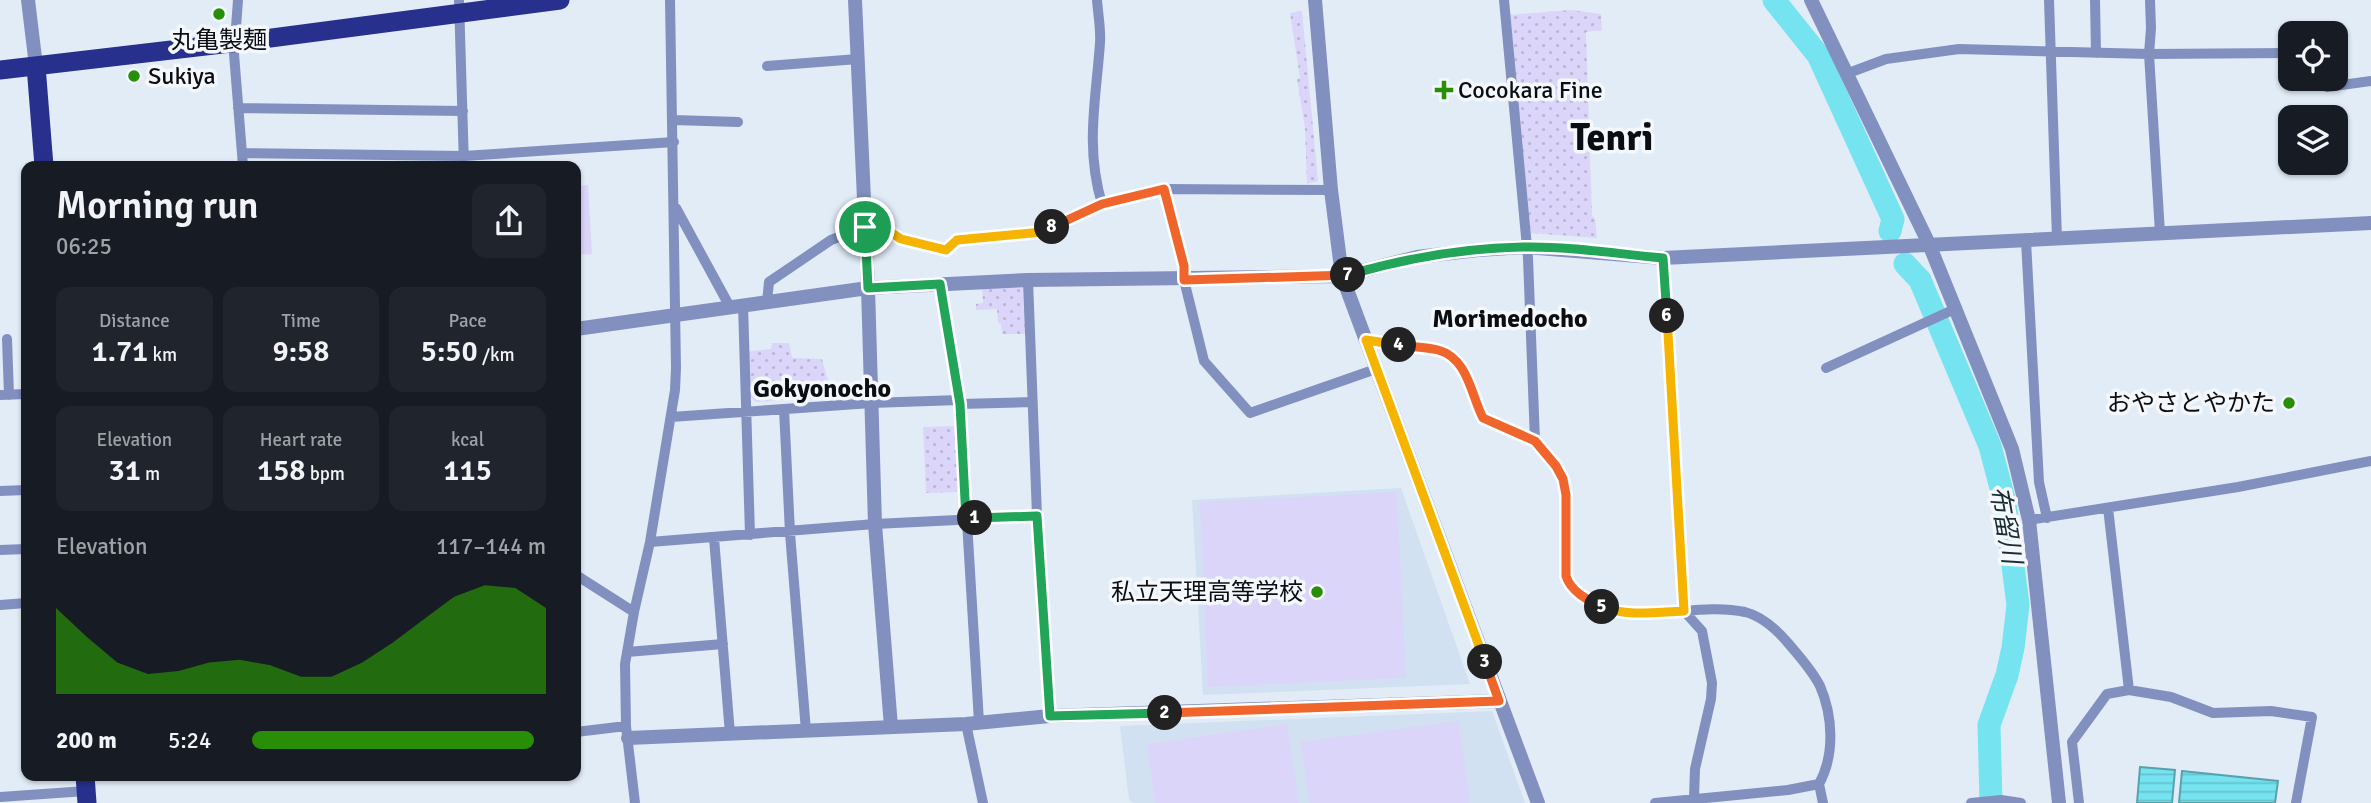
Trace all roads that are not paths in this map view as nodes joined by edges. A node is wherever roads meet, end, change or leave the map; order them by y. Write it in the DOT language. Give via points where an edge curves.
graph roads {
  1 [pos="28,0"];
  2 [pos="238,0"];
  3 [pos="560,0"];
  4 [pos="670,0"];
  5 [pos="855,0"];
  6 [pos="1097,0"];
  7 [pos="1315,0"];
  8 [pos="1504,0"];
  9 [pos="1811,0"];
  10 [pos="2049,0"];
  11 [pos="2095,0"];
  12 [pos="2150,0"];
  13 [pos="459,6"];
  14 [pos="234,41"];
  15 [pos="2051,52"];
  16 [pos="2096,53"];
  17 [pos="2278,53"];
  18 [pos="2148,54"];
  19 [pos="858,59"];
  20 [pos="36,66"];
  21 [pos="767,66"];
  22 [pos="0,71"];
  23 [pos="1846,74"];
  24 [pos="2371,81"];
  25 [pos="2348,84"];
  26 [pos="238,108"];
  27 [pos="463,111"];
  28 [pos="674,120"];
  29 [pos="738,122"];
  30 [pos="674,142"];
  31 [pos="242,153"];
  32 [pos="44,161"];
  33 [pos="243,161"];
  34 [pos="464,161"];
  35 [pos="1164,189"];
  36 [pos="1331,190"];
  37 [pos="1102,204"];
  38 [pos="674,205"];
  39 [pos="2371,223"];
  40 [pos="865,227"];
  41 [pos="2160,233"];
  42 [pos="2057,239"];
  43 [pos="2026,241"];
  44 [pos="1929,244"];
  45 [pos="1525,247"];
  46 [pos="1663,258"];
  47 [pos="1342,276"];
  48 [pos="1028,280"];
  49 [pos="1184,280"];
  50 [pos="940,284"];
  51 [pos="868,288"];
  52 [pos="767,302"];
  53 [pos="736,306"];
  54 [pos="1950,311"];
  55 [pos="674,316"];
  56 [pos="581,328"];
  57 [pos="6,339"];
  58 [pos="1366,340"];
  59 [pos="1826,368"];
  60 [pos="1376,369"];
  61 [pos="5,395"];
  62 [pos="960,402"];
  63 [pos="1032,402"];
  64 [pos="871,404"];
  65 [pos="784,410"];
  66 [pos="746,412"];
  67 [pos="671,417"];
  68 [pos="1535,441"];
  69 [pos="2371,461"];
  70 [pos="21,490"];
  71 [pos="0,491"];
  72 [pos="2108,508"];
  73 [pos="1037,516"];
  74 [pos="2047,518"];
  75 [pos="966,519"];
  76 [pos="2029,520"];
  77 [pos="875,524"];
  78 [pos="790,533"];
  79 [pos="750,535"];
  80 [pos="714,538"];
  81 [pos="650,542"];
  82 [pos="21,549"];
  83 [pos="0,550"];
  84 [pos="581,578"];
  85 [pos="21,603"];
  86 [pos="0,605"];
  87 [pos="1684,611"];
  88 [pos="634,612"];
  89 [pos="723,644"];
  90 [pos="626,652"];
  91 [pos="2129,691"];
  92 [pos="1499,701"];
  93 [pos="1050,716"];
  94 [pos="972,723"];
  95 [pos="891,727"];
  96 [pos="581,732"];
  97 [pos="627,732"];
  98 [pos="806,732"];
  99 [pos="730,734"];
  100 [pos="1819,784"];
  101 [pos="86,790"];
  102 [pos="0,797"];
  103 [pos="1695,798"];
  104 [pos="1977,802"];
  105 [pos="635,803"];
  106 [pos="983,803"];
  107 [pos="1538,803"];
  108 [pos="1655,803"];
  109 [pos="1823,803"];
  110 [pos="2021,803"];
  111 [pos="2059,803"];
  112 [pos="2078,803"];
  113 [pos="2296,803"];
  1 -- 20 [label="street"];
  2 -- 14 [label="street"];
  3 -- 13 [label="highway"];
  4 -- 28 [label="street"];
  5 -- 19 [label="street"];
  6 -- 37 [label="street" via="1100,40 1091,125"];
  7 -- 36 [label="street"];
  8 -- 45 [label="street"];
  9 -- 23 [label="street"];
  10 -- 15 [label="street"];
  11 -- 16 [label="street"];
  12 -- 18 [label="street"];
  13 -- 14 [label="highway"];
  13 -- 27 [label="street"];
  14 -- 20 [label="highway"];
  14 -- 26 [label="street"];
  15 -- 16 [label="street"];
  15 -- 23 [label="street" via="1932,51 1886,59"];
  15 -- 42 [label="street"];
  16 -- 18 [label="street"];
  17 -- 18 [label="street"];
  18 -- 41 [label="street"];
  19 -- 21 [label="street"];
  19 -- 40 [label="street"];
  20 -- 22 [label="highway"];
  20 -- 32 [label="highway"];
  23 -- 44 [label="street"];
  24 -- 25 [label="street"];
  26 -- 27 [label="street"];
  26 -- 31 [label="street"];
  27 -- 34 [label="street"];
  28 -- 29 [label="street"];
  28 -- 30 [label="street"];
  30 -- 34 [label="street"];
  30 -- 38 [label="street"];
  31 -- 33 [label="street"];
  31 -- 34 [label="street"];
  35 -- 36 [label="street"];
  35 -- 37 [label="street"];
  35 -- 49 [label="street"];
  36 -- 47 [label="street"];
  37 -- 40 [label="street" via="1042,232 957,240 946,250 901,239 881,226"];
  38 -- 53 [label="street"];
  38 -- 55 [label="street"];
  39 -- 41 [label="street"];
  40 -- 51 [label="street"];
  40 -- 52 [label="street" via="831,240 769,282"];
  41 -- 42 [label="street"];
  42 -- 43 [label="street"];
  43 -- 44 [label="street"];
  43 -- 74 [label="street" via="2039,482"];
  44 -- 46 [label="street"];
  44 -- 54 [label="street"];
  45 -- 46 [label="street"];
  45 -- 47 [label="street" via="1428,255"];
  45 -- 68 [label="street"];
  46 -- 87 [label="street"];
  47 -- 49 [label="street"];
  47 -- 58 [label="street"];
  48 -- 49 [label="street"];
  48 -- 50 [label="street"];
  48 -- 63 [label="street"];
  49 -- 60 [label="street" via="1204,361 1250,413"];
  50 -- 51 [label="street"];
  50 -- 62 [label="street"];
  51 -- 52 [label="street"];
  51 -- 64 [label="street"];
  52 -- 53 [label="street"];
  53 -- 55 [label="street"];
  53 -- 66 [label="street"];
  54 -- 59 [label="street"];
  54 -- 76 [label="street" via="2012,449"];
  55 -- 56 [label="street"];
  55 -- 67 [label="street" via="677,368"];
  57 -- 61 [label="street"];
  58 -- 60 [label="street"];
  58 -- 68 [label="street" via="1450,355 1466,376 1483,418"];
  60 -- 92 [label="street"];
  62 -- 63 [label="street"];
  62 -- 64 [label="street"];
  62 -- 75 [label="street"];
  63 -- 73 [label="street"];
  64 -- 65 [label="street"];
  64 -- 77 [label="street"];
  65 -- 66 [label="street"];
  65 -- 78 [label="street"];
  66 -- 67 [label="street"];
  66 -- 79 [label="street"];
  67 -- 81 [label="street"];
  68 -- 87 [label="street" via="1563,479 1568,584 1587,600 1615,611"];
  69 -- 72 [label="street"];
  70 -- 71 [label="street"];
  72 -- 74 [label="street"];
  72 -- 91 [label="street"];
  73 -- 75 [label="street"];
  73 -- 93 [label="street"];
  74 -- 76 [label="street"];
  75 -- 77 [label="street"];
  75 -- 94 [label="street"];
  76 -- 111 [label="street"];
  77 -- 78 [label="street"];
  77 -- 95 [label="street"];
  78 -- 79 [label="street"];
  78 -- 98 [label="street"];
  79 -- 80 [label="street"];
  80 -- 81 [label="street"];
  80 -- 89 [label="street"];
  81 -- 88 [label="street"];
  82 -- 83 [label="street"];
  84 -- 88 [label="street"];
  85 -- 86 [label="street"];
  87 -- 100 [label="street" via="1748,612 1780,634 1810,670 1820,686 1830,735 1828,768"];
  87 -- 103 [label="street" via="1702,631 1712,683 1695,769"];
  88 -- 90 [label="street"];
  89 -- 90 [label="street"];
  89 -- 99 [label="street"];
  90 -- 97 [label="street"];
  91 -- 112 [label="street" via="2107,694 2072,742"];
  91 -- 113 [label="street" via="2171,697 2213,713 2312,717"];
  92 -- 93 [label="street"];
  92 -- 107 [label="street"];
  93 -- 94 [label="street"];
  94 -- 95 [label="street"];
  94 -- 106 [label="street"];
  95 -- 98 [label="street"];
  96 -- 97 [label="street"];
  97 -- 99 [label="street"];
  97 -- 105 [label="street"];
  98 -- 99 [label="street"];
  100 -- 103 [label="street"];
  100 -- 109 [label="street"];
  101 -- 102 [label="street"];
  103 -- 108 [label="street"];
  104 -- 110 [label="street"];
}
